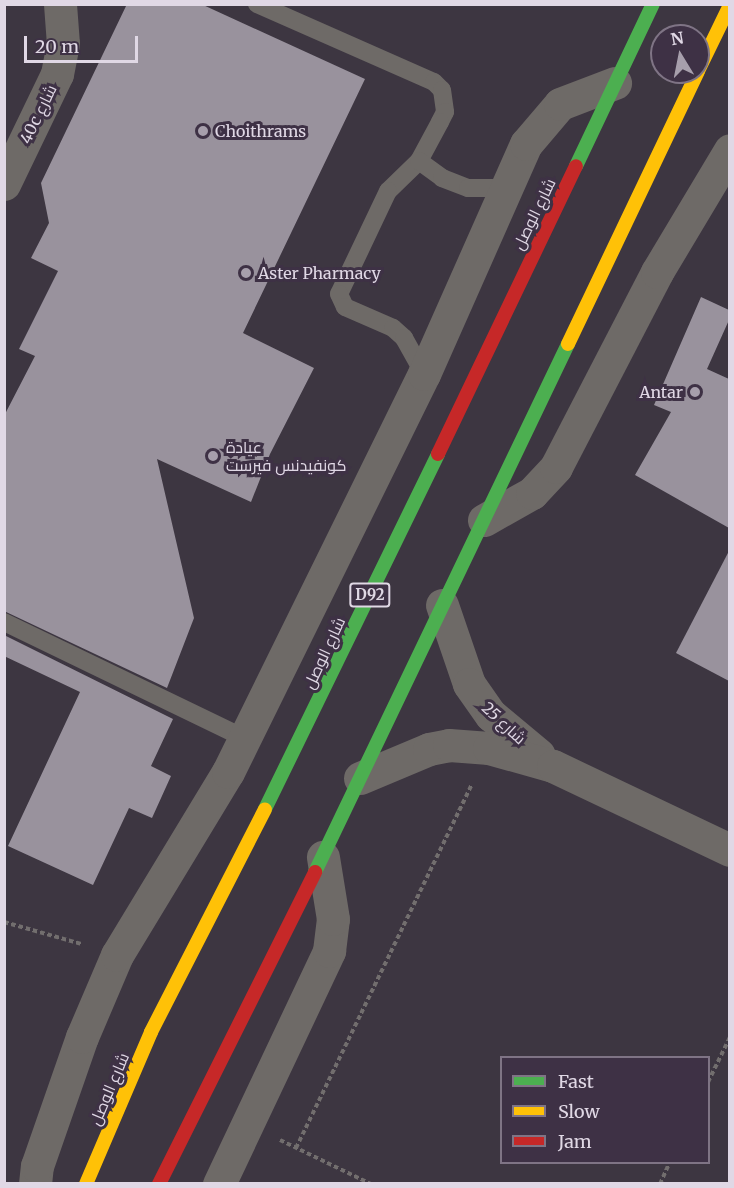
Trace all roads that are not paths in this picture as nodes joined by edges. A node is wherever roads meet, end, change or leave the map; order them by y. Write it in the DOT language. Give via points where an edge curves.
graph roads {
  1 [pos="60,4"];
  2 [pos="257,4"];
  3 [pos="653,4"];
  4 [pos="729,5"];
  5 [pos="710,46"];
  6 [pos="615,82"];
  7 [pos="692,84"];
  8 [pos="729,150"];
  9 [pos="419,161"];
  10 [pos="4,184"];
  11 [pos="508,188"];
  12 [pos="424,374"];
  13 [pos="484,520"];
  14 [pos="442,605"];
  15 [pos="4,622"];
  16 [pos="244,738"];
  17 [pos="553,766"];
  18 [pos="360,778"];
  19 [pos="729,850"];
  20 [pos="323,857"];
  21 [pos="35,1184"];
  22 [pos="86,1184"];
  23 [pos="159,1184"];
  24 [pos="219,1184"];
  1 -- 10 [label="street, 40c شارع" via="63,45 57,74"];
  2 -- 9 [label="lane" via="434,82 442,90 446,112"];
  3 -- 6 [label="main road, شارع الوصل / D92"];
  4 -- 5 [label="main road"];
  6 -- 11 [label="street" via="576,96 547,116 526,144"];
  6 -- 22 [label="main road, شارع الوصل / D92" via="304,733 151,1032"];
  7 -- 13 [label="main road"];
  8 -- 13 [label="street" via="662,263 556,467 532,493"];
  9 -- 11 [label="lane" via="462,186"];
  9 -- 12 [label="lane" via="388,191 339,294 345,307 393,328 404,338"];
  11 -- 12 [label="street"];
  12 -- 16 [label="street"];
  13 -- 14 [label="main road"];
  14 -- 17 [label="street, شارع 25" via="460,667 479,700 505,728"];
  14 -- 18 [label="main road"];
  15 -- 16 [label="lane"];
  16 -- 21 [label="street" via="117,955 82,1037 37,1166"];
  17 -- 18 [label="street, شارع 25" via="469,745 429,749"];
  17 -- 19 [label="street, شارع 25"];
  18 -- 20 [label="main road"];
  20 -- 23 [label="main road"];
  20 -- 24 [label="street" via="333,919 329,951"];
}
